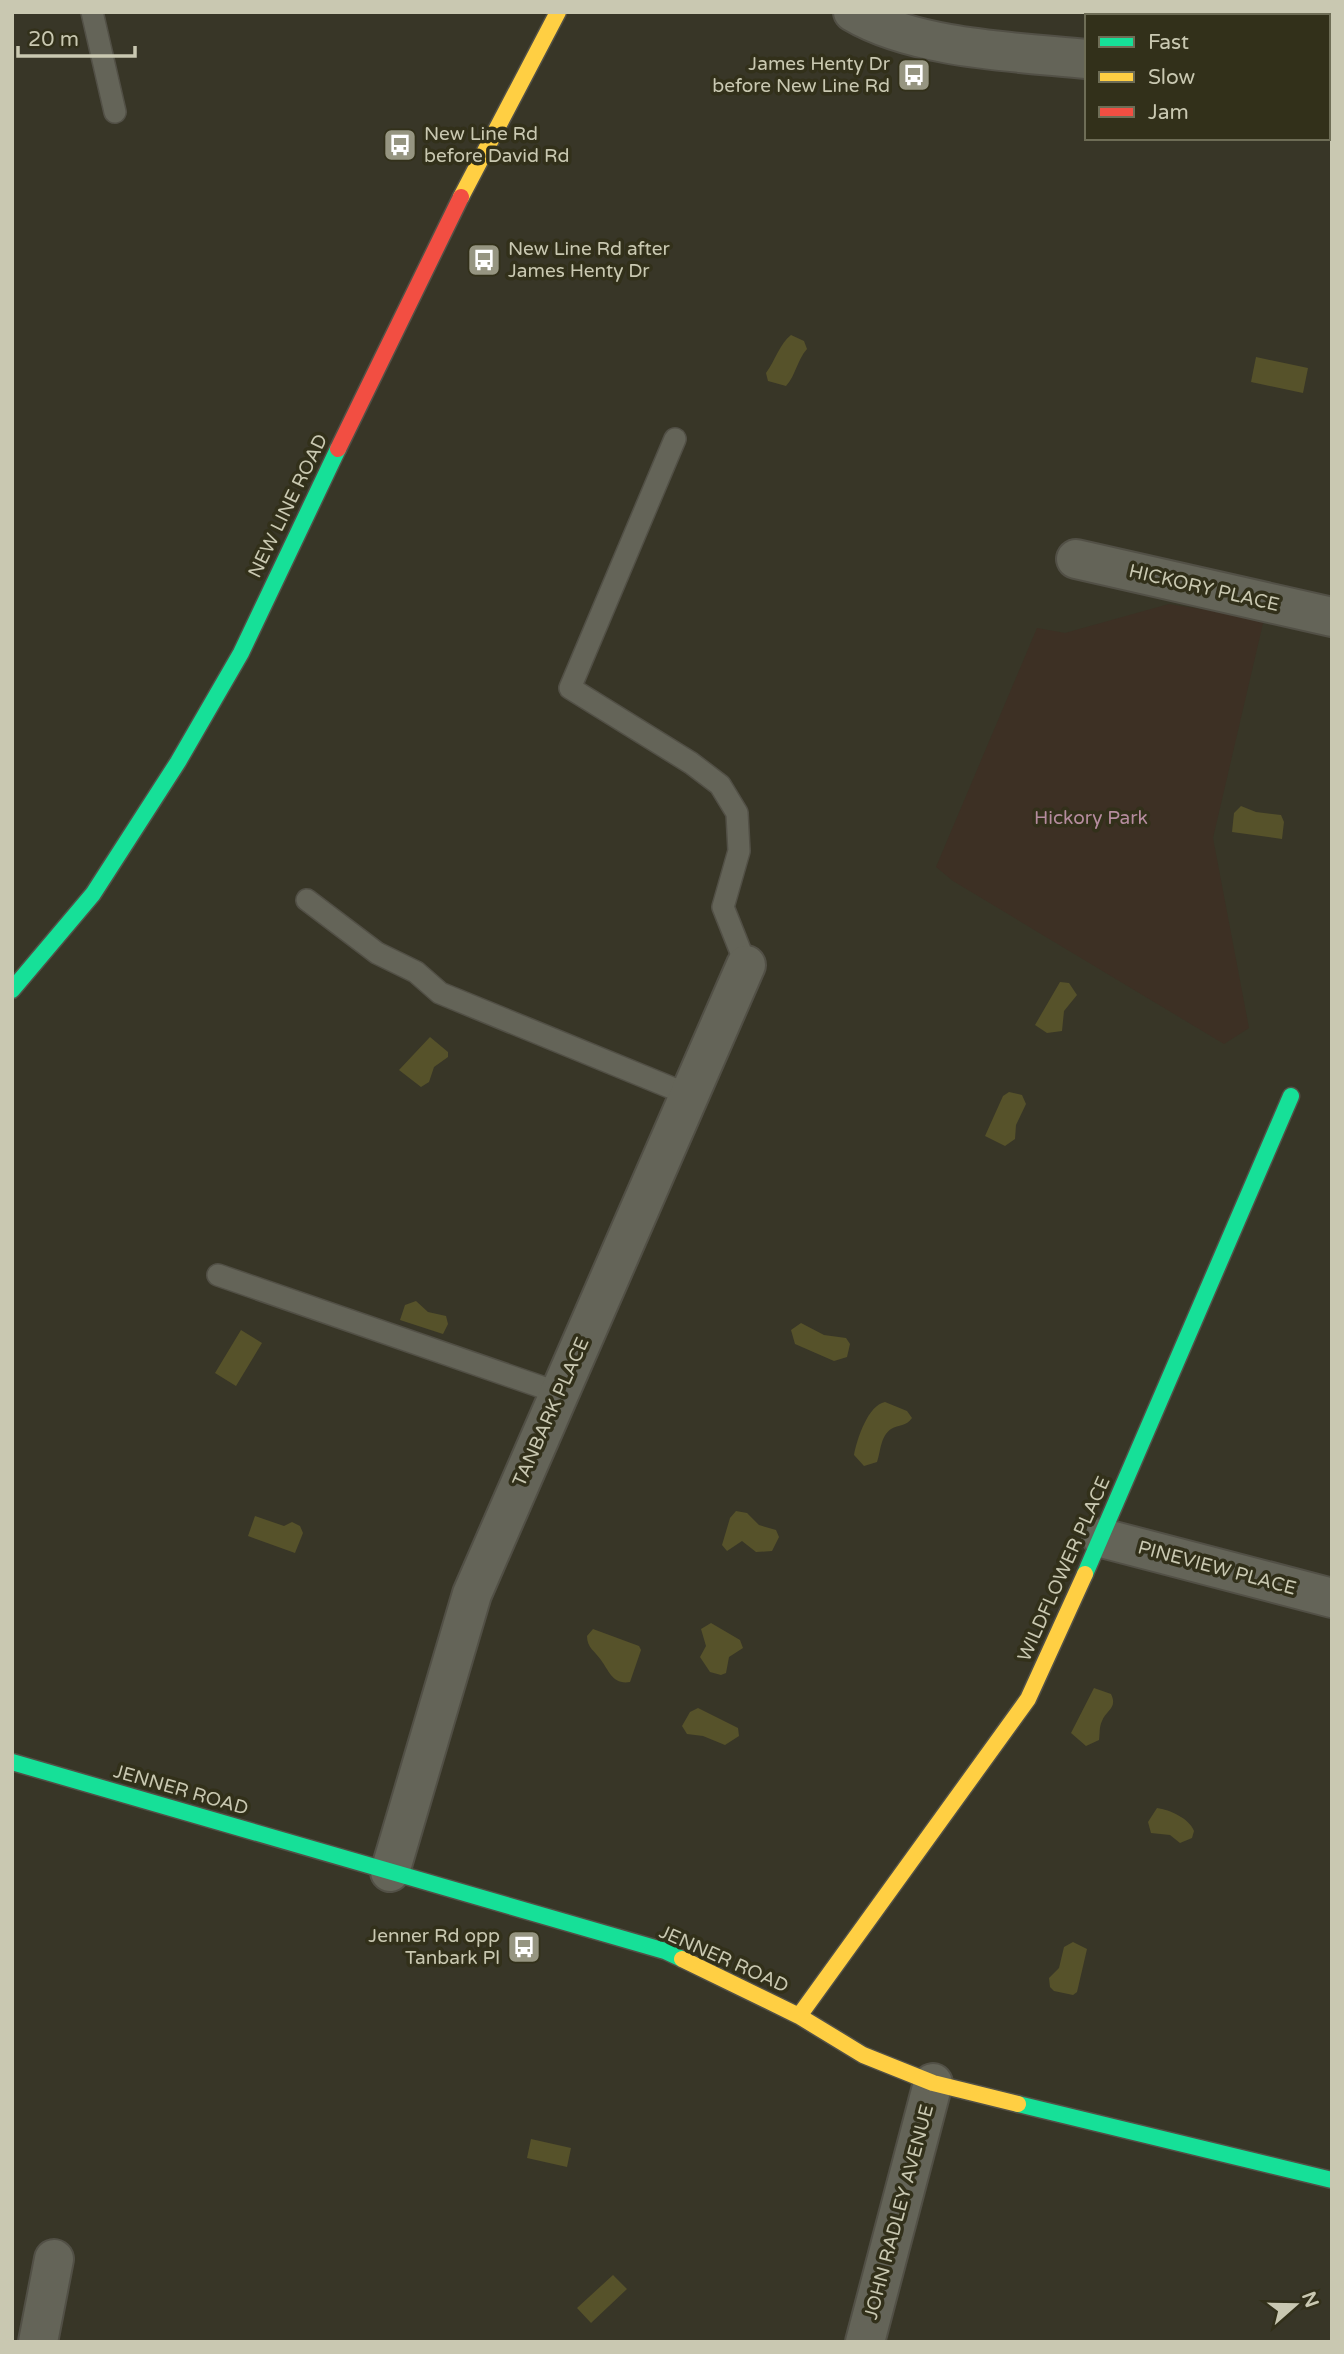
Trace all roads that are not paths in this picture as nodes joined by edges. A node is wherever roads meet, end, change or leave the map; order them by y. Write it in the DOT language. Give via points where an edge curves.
graph roads {
  1 [pos="92,12"];
  2 [pos="558,12"];
  3 [pos="853,12"];
  4 [pos="1085,59"];
  5 [pos="115,112"];
  6 [pos="675,439"];
  7 [pos="1076,559"];
  8 [pos="1332,617"];
  9 [pos="307,900"];
  10 [pos="747,965"];
  11 [pos="12,990"];
  12 [pos="689,1095"];
  13 [pos="1292,1096"];
  14 [pos="218,1275"];
  15 [pos="559,1393"];
  16 [pos="1102,1538"];
  17 [pos="1332,1598"];
  18 [pos="12,1762"];
  19 [pos="390,1872"];
  20 [pos="799,2016"];
  21 [pos="933,2083"];
  22 [pos="1332,2180"];
  23 [pos="54,2259"];
  24 [pos="38,2342"];
  25 [pos="865,2342"];
  1 -- 5 [label="lane"];
  2 -- 11 [label="street, NEW LINE ROAD" via="430,257 241,653 93,894"];
  3 -- 4 [label="street" via="898,33 992,50"];
  6 -- 10 [label="lane" via="570,688 720,785 737,813 740,851 723,907"];
  7 -- 8 [label="street, HICKORY PLACE"];
  9 -- 12 [label="lane" via="440,993"];
  10 -- 12 [label="street, TANBARK PLACE"];
  12 -- 15 [label="street, TANBARK PLACE"];
  13 -- 16 [label="street, WILDFLOWER PLACE"];
  14 -- 15 [label="lane"];
  15 -- 19 [label="street, TANBARK PLACE" via="471,1594"];
  16 -- 17 [label="street, PINEVIEW PLACE"];
  16 -- 20 [label="street, WILDFLOWER PLACE" via="1028,1699"];
  18 -- 19 [label="street, JENNER ROAD"];
  19 -- 20 [label="street, JENNER ROAD" via="666,1951"];
  20 -- 21 [label="street, JENNER ROAD" via="863,2055"];
  21 -- 22 [label="street, JENNER ROAD"];
  21 -- 25 [label="street, JOHN RADLEY AVENUE"];
  23 -- 24 [label="street"];
}
